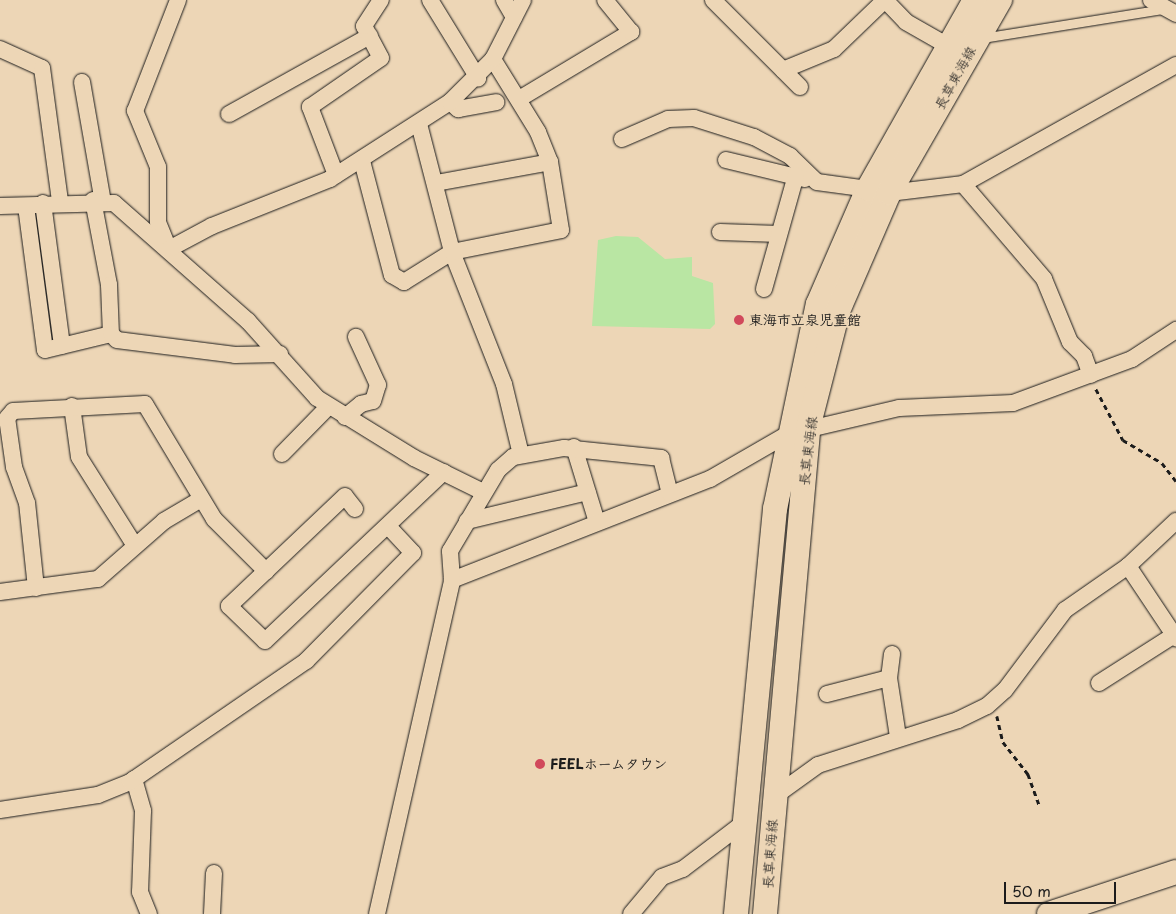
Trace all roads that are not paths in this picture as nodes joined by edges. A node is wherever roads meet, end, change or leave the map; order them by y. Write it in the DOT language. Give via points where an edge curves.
graph roads {
  1 [pos="178,0"];
  2 [pos="381,0"];
  3 [pos="430,0"];
  4 [pos="504,0"];
  5 [pos="523,0"];
  6 [pos="605,0"];
  7 [pos="713,0"];
  8 [pos="885,0"];
  9 [pos="975,0"];
  10 [pos="1000,0"];
  11 [pos="1152,0"];
  12 [pos="1173,11"];
  13 [pos="514,17"];
  14 [pos="370,36"];
  15 [pos="977,39"];
  16 [pos="948,46"];
  17 [pos="0,49"];
  18 [pos="493,59"];
  19 [pos="1176,65"];
  20 [pos="783,70"];
  21 [pos="478,78"];
  22 [pos="82,82"];
  23 [pos="800,87"];
  24 [pos="519,100"];
  25 [pos="450,102"];
  26 [pos="496,102"];
  27 [pos="229,114"];
  28 [pos="419,124"];
  29 [pos="622,139"];
  30 [pos="726,160"];
  31 [pos="362,161"];
  32 [pos="550,162"];
  33 [pos="336,175"];
  34 [pos="796,176"];
  35 [pos="817,182"];
  36 [pos="436,183"];
  37 [pos="963,184"];
  38 [pos="878,191"];
  39 [pos="60,201"];
  40 [pos="98,201"];
  41 [pos="43,204"];
  42 [pos="0,206"];
  43 [pos="26,206"];
  44 [pos="720,232"];
  45 [pos="779,234"];
  46 [pos="169,249"];
  47 [pos="452,252"];
  48 [pos="764,289"];
  49 [pos="1176,330"];
  50 [pos="111,334"];
  51 [pos="356,337"];
  52 [pos="62,346"];
  53 [pos="280,354"];
  54 [pos="1091,375"];
  55 [pos="72,406"];
  56 [pos="328,406"];
  57 [pos="345,416"];
  58 [pos="798,431"];
  59 [pos="574,447"];
  60 [pos="282,454"];
  61 [pos="521,456"];
  62 [pos="444,472"];
  63 [pos="483,492"];
  64 [pos="588,492"];
  65 [pos="670,494"];
  66 [pos="202,499"];
  67 [pos="355,509"];
  68 [pos="467,521"];
  69 [pos="1176,521"];
  70 [pos="597,522"];
  71 [pos="389,527"];
  72 [pos="135,546"];
  73 [pos="1128,566"];
  74 [pos="266,570"];
  75 [pos="452,580"];
  76 [pos="36,588"];
  77 [pos="0,592"];
  78 [pos="1175,635"];
  79 [pos="892,654"];
  80 [pos="889,678"];
  81 [pos="1099,682"];
  82 [pos="827,694"];
  83 [pos="898,737"];
  84 [pos="134,779"];
  85 [pos="775,796"];
  86 [pos="0,810"];
  87 [pos="742,824"];
  88 [pos="1176,872"];
  89 [pos="214,873"];
  90 [pos="1080,908"];
  91 [pos="149,914"];
  92 [pos="212,914"];
  93 [pos="377,914"];
  94 [pos="631,914"];
  95 [pos="736,914"];
  96 [pos="765,914"];
  97 [pos="1049,914"];
  1 -- 46 [label="street" via="135,111 158,167 158,222"];
  2 -- 14 [label="street" via="364,26"];
  3 -- 21 [label="street"];
  4 -- 13 [label="street"];
  5 -- 13 [label="street"];
  6 -- 24 [label="street" via="631,32"];
  7 -- 20 [label="street"];
  8 -- 16 [label="street" via="906,22"];
  8 -- 20 [label="street" via="834,48"];
  9 -- 16 [label="main road, 長草東海線"];
  10 -- 15 [label="main road, 長草東海線"];
  11 -- 12 [label="street"];
  12 -- 15 [label="lane"];
  13 -- 18 [label="street"];
  14 -- 27 [label="street"];
  14 -- 33 [label="street" via="381,58 310,107"];
  15 -- 38 [label="main road, 長草東海線"];
  16 -- 38 [label="main road, 長草東海線"];
  17 -- 39 [label="street" via="42,68"];
  18 -- 21 [label="street"];
  18 -- 24 [label="street"];
  19 -- 37 [label="street"];
  20 -- 23 [label="street"];
  21 -- 25 [label="street"];
  22 -- 40 [label="street"];
  24 -- 32 [label="street"];
  25 -- 26 [label="street" via="458,109"];
  25 -- 28 [label="street"];
  28 -- 31 [label="street"];
  28 -- 36 [label="street"];
  29 -- 35 [label="street" via="668,119 694,118 754,136 790,156"];
  30 -- 34 [label="street"];
  31 -- 33 [label="street"];
  31 -- 47 [label="street" via="392,275 404,282"];
  32 -- 36 [label="street"];
  32 -- 47 [label="street" via="560,230"];
  33 -- 46 [label="street" via="212,226"];
  34 -- 35 [label="street"];
  34 -- 45 [label="street"];
  35 -- 38 [label="street"];
  36 -- 47 [label="street"];
  37 -- 38 [label="street"];
  37 -- 54 [label="street" via="1044,279 1070,342 1084,356"];
  38 -- 58 [label="main road, 長草東海線" via="818,304"];
  39 -- 40 [label="street"];
  39 -- 41 [label="street"];
  40 -- 46 [label="street" via="114,203"];
  40 -- 50 [label="street" via="109,285"];
  41 -- 43 [label="street"];
  41 -- 52 [label="street"];
  42 -- 43 [label="street"];
  43 -- 52 [label="street" via="45,350"];
  44 -- 45 [label="street"];
  45 -- 48 [label="street"];
  46 -- 53 [label="street"];
  47 -- 61 [label="street" via="504,384"];
  49 -- 54 [label="street" via="1132,359"];
  50 -- 52 [label="street"];
  50 -- 53 [label="street" via="117,340 235,355"];
  51 -- 57 [label="street" via="378,385 373,401 361,404"];
  53 -- 56 [label="street"];
  54 -- 58 [label="street" via="1013,403 899,408"];
  55 -- 66 [label="street" via="145,404"];
  55 -- 72 [label="street" via="79,457"];
  55 -- 76 [label="street" via="8,412 14,466 27,503"];
  56 -- 57 [label="street"];
  56 -- 60 [label="street"];
  57 -- 62 [label="street"];
  58 -- 65 [label="street" via="710,479"];
  58 -- 85 [label="main road, 長草東海線" via="784,739"];
  58 -- 87 [label="main road, 長草東海線" via="775,509"];
  59 -- 61 [label="street"];
  59 -- 64 [label="street"];
  59 -- 65 [label="street" via="593,454 661,458"];
  61 -- 63 [label="street" via="498,470"];
  62 -- 63 [label="street"];
  62 -- 71 [label="street"];
  63 -- 68 [label="street"];
  64 -- 68 [label="street"];
  64 -- 70 [label="street"];
  65 -- 70 [label="street"];
  66 -- 72 [label="street" via="164,521"];
  66 -- 74 [label="street" via="214,519"];
  67 -- 74 [label="street" via="345,496"];
  68 -- 75 [label="street" via="450,551"];
  69 -- 73 [label="street"];
  70 -- 75 [label="street"];
  71 -- 74 [label="street" via="265,641 229,606"];
  71 -- 84 [label="street" via="412,552 335,635 306,661"];
  72 -- 76 [label="street" via="98,580"];
  73 -- 78 [label="street"];
  73 -- 83 [label="street" via="1065,610 1005,690 987,706"];
  75 -- 93 [label="street"];
  76 -- 77 [label="street"];
  78 -- 81 [label="street"];
  79 -- 80 [label="street"];
  80 -- 82 [label="street"];
  80 -- 83 [label="street"];
  83 -- 85 [label="street" via="818,765"];
  84 -- 86 [label="street" via="98,795"];
  84 -- 91 [label="street" via="143,810 140,892"];
  85 -- 96 [label="main road, 長草東海線"];
  87 -- 94 [label="street" via="683,869 662,877"];
  87 -- 95 [label="main road, 長草東海線"];
  88 -- 90 [label="main road"];
  89 -- 92 [label="street"];
  90 -- 97 [label="main road"];
}
